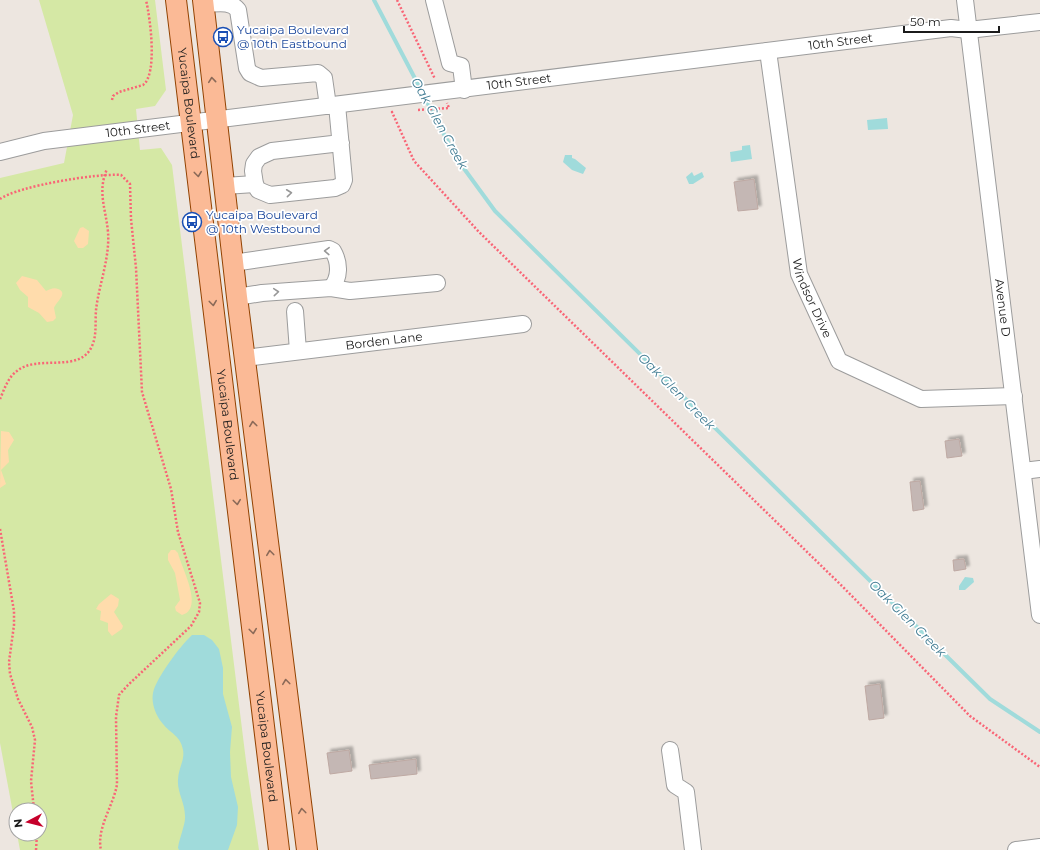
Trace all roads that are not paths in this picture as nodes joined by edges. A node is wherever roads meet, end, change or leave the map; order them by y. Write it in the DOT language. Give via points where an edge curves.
graph roads {
  1 [pos="176,0"];
  2 [pos="434,0"];
  3 [pos="964,0"];
  4 [pos="204,2"];
  5 [pos="1040,22"];
  6 [pos="968,30"];
  7 [pos="768,51"];
  8 [pos="464,90"];
  9 [pos="333,105"];
  10 [pos="217,118"];
  11 [pos="192,122"];
  12 [pos="341,143"];
  13 [pos="0,152"];
  14 [pos="255,184"];
  15 [pos="224,186"];
  16 [pos="233,263"];
  17 [pos="437,283"];
  18 [pos="331,288"];
  19 [pos="237,296"];
  20 [pos="294,311"];
  21 [pos="523,324"];
  22 [pos="298,351"];
  23 [pos="245,358"];
  24 [pos="1014,396"];
  25 [pos="1040,469"];
  26 [pos="1023,472"];
  27 [pos="1040,615"];
  28 [pos="670,750"];
  29 [pos="1040,847"];
  30 [pos="279,850"];
  31 [pos="307,850"];
  32 [pos="693,850"];
  33 [pos="1016,850"];
  1 -- 11 [label="main road, Yucaipa Boulevard"];
  2 -- 8 [label="street" via="450,63 461,66"];
  3 -- 6 [label="street, Avenue D"];
  4 -- 9 [label="street" via="235,5 250,74 261,78 318,73 324,78"];
  10 -- 4 [label="main road, Yucaipa Boulevard, one-way"];
  5 -- 6 [label="street, 10th Street"];
  6 -- 7 [label="street, 10th Street" via="951,28"];
  6 -- 24 [label="street, Avenue D"];
  7 -- 8 [label="street, 10th Street"];
  7 -- 24 [label="street, Windsor Drive" via="799,274 839,361 921,399"];
  8 -- 9 [label="street, 10th Street" via="438,98 396,105"];
  9 -- 10 [label="street, 10th Street"];
  9 -- 12 [label="street"];
  10 -- 11 [label="street, 10th Street"];
  10 -- 15 [label="main road, Yucaipa Boulevard"];
  11 -- 13 [label="street, 10th Street" via="44,140"];
  11 -- 30 [label="main road, Yucaipa Boulevard, one-way"];
  12 -- 14 [label="street" via="272,151 259,156 254,164"];
  14 -- 12 [label="street, one-way" via="258,190 270,195 335,188 342,185 344,180"];
  14 -- 15 [label="street"];
  15 -- 16 [label="main road, Yucaipa Boulevard"];
  18 -- 16 [label="street, one-way" via="337,282 338,276 335,255 329,249"];
  16 -- 19 [label="main road, Yucaipa Boulevard"];
  17 -- 18 [label="street" via="350,291"];
  19 -- 18 [label="street, one-way"];
  19 -- 23 [label="main road, Yucaipa Boulevard"];
  20 -- 22 [label="street"];
  21 -- 22 [label="street, Borden Lane"];
  22 -- 23 [label="street, Borden Lane"];
  31 -- 23 [label="main road, Yucaipa Boulevard, one-way"];
  24 -- 26 [label="street, Avenue D"];
  25 -- 26 [label="street"];
  26 -- 27 [label="street, Avenue D"];
  28 -- 32 [label="street" via="675,785 686,792"];
  29 -- 33 [label="street"];
}
